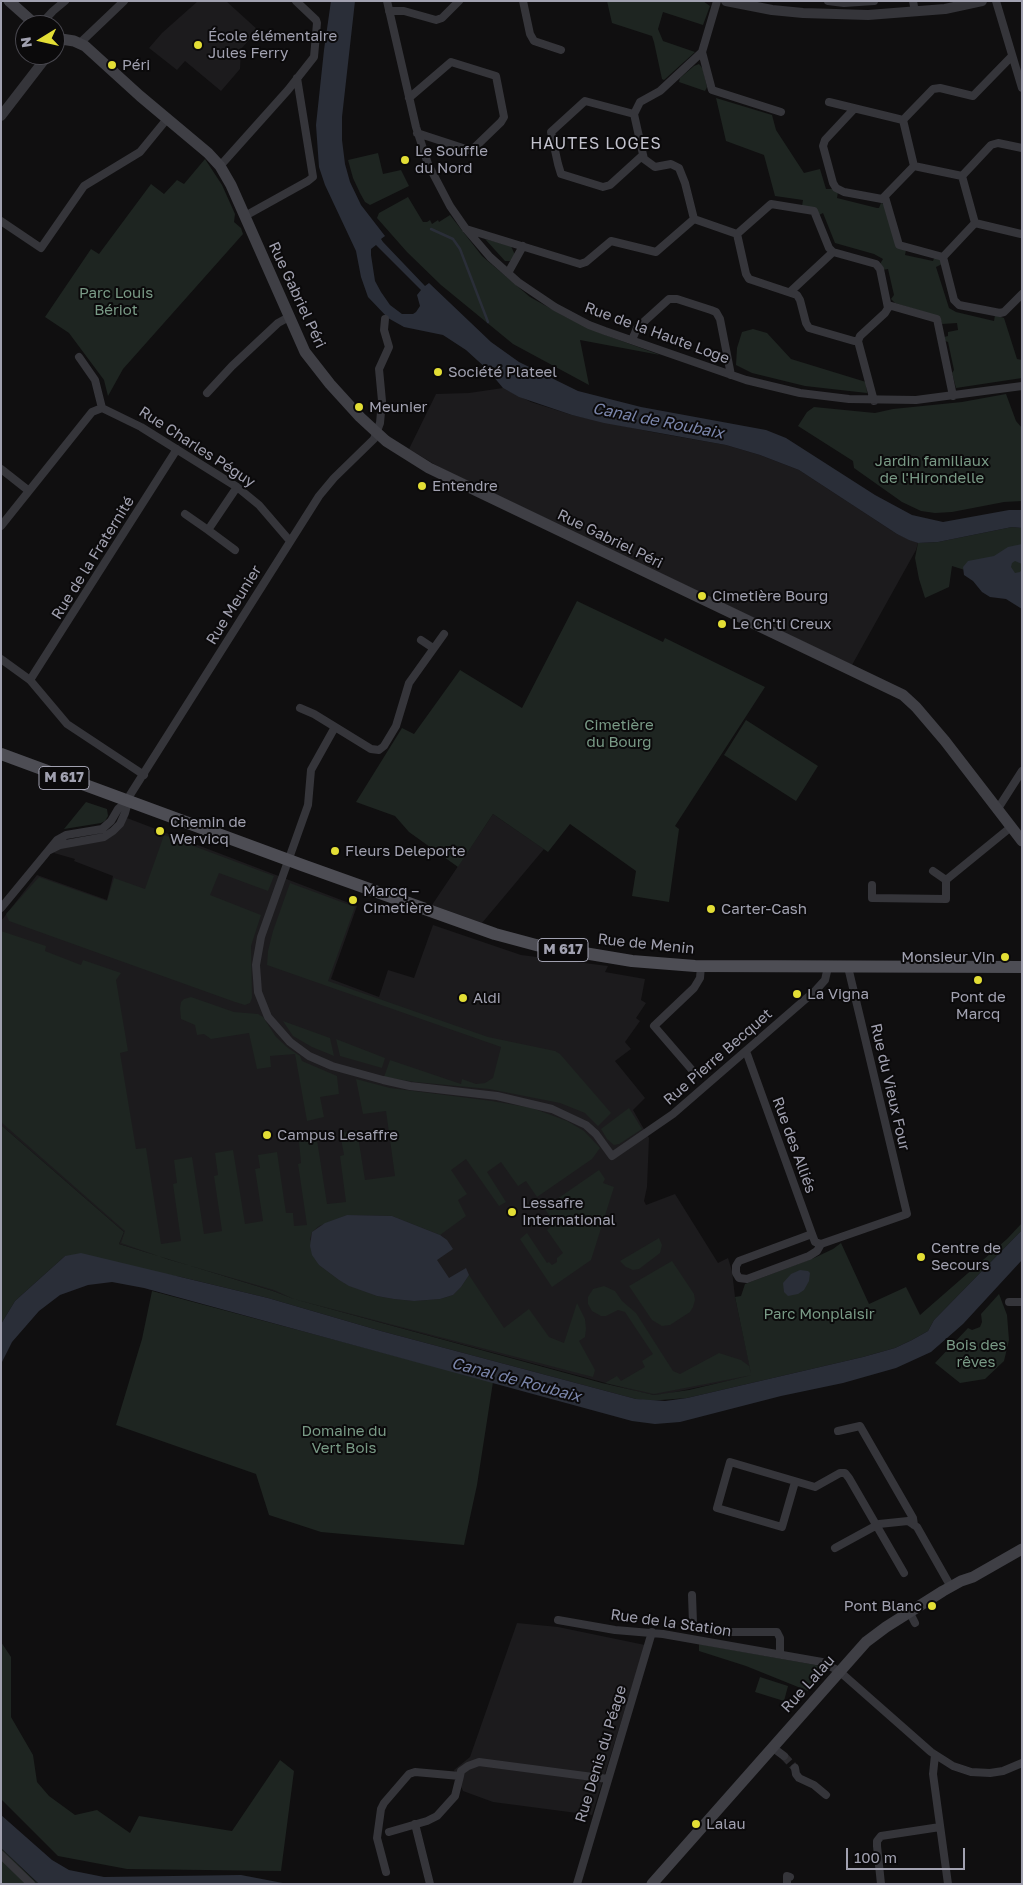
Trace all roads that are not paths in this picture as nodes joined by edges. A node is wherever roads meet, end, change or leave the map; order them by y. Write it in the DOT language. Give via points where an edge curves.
graph roads {
  1 [pos="65,1"];
  2 [pos="124,1"];
  3 [pos="296,1"];
  4 [pos="387,1"];
  5 [pos="459,1"];
  6 [pos="523,1"];
  7 [pos="717,1"];
  8 [pos="726,1"];
  9 [pos="828,1"];
  10 [pos="874,1"];
  11 [pos="914,1"];
  12 [pos="982,1"];
  13 [pos="996,1"];
  14 [pos="12,2"];
  15 [pos="389,11"];
  16 [pos="915,12"];
  17 [pos="26,15"];
  18 [pos="49,15"];
  19 [pos="65,42"];
  20 [pos="80,43"];
  21 [pos="561,50"];
  22 [pos="702,52"];
  23 [pos="1012,56"];
  24 [pos="40,65"];
  25 [pos="298,78"];
  26 [pos="1022,88"];
  27 [pos="409,98"];
  28 [pos="829,102"];
  29 [pos="854,109"];
  30 [pos="781,112"];
  31 [pos="634,114"];
  32 [pos="1,116"];
  33 [pos="167,119"];
  34 [pos="903,120"];
  35 [pos="417,132"];
  36 [pos="1022,148"];
  37 [pos="643,155"];
  38 [pos="220,166"];
  39 [pos="914,166"];
  40 [pos="962,176"];
  41 [pos="885,198"];
  42 [pos="245,216"];
  43 [pos="694,219"];
  44 [pos="1,221"];
  45 [pos="975,223"];
  46 [pos="466,229"];
  47 [pos="737,234"];
  48 [pos="1022,234"];
  49 [pos="523,246"];
  50 [pos="833,252"];
  51 [pos="943,257"];
  52 [pos="508,273"];
  53 [pos="790,292"];
  54 [pos="1022,294"];
  55 [pos="888,305"];
  56 [pos="289,317"];
  57 [pos="385,319"];
  58 [pos="632,340"];
  59 [pos="858,341"];
  60 [pos="79,357"];
  61 [pos="731,375"];
  62 [pos="1022,386"];
  63 [pos="207,393"];
  64 [pos="953,396"];
  65 [pos="874,401"];
  66 [pos="102,408"];
  67 [pos="377,433"];
  68 [pos="177,449"];
  69 [pos="1,469"];
  70 [pos="237,487"];
  71 [pos="29,491"];
  72 [pos="185,514"];
  73 [pos="1,526"];
  74 [pos="208,530"];
  75 [pos="290,541"];
  76 [pos="234,550"];
  77 [pos="444,634"];
  78 [pos="421,640"];
  79 [pos="433,648"];
  80 [pos="1,659"];
  81 [pos="30,680"];
  82 [pos="300,708"];
  83 [pos="336,727"];
  84 [pos="1,754"];
  85 [pos="1,761"];
  86 [pos="1022,771"];
  87 [pos="144,775"];
  88 [pos="125,806"];
  89 [pos="997,810"];
  90 [pos="1011,827"];
  91 [pos="1022,841"];
  92 [pos="287,863"];
  93 [pos="933,871"];
  94 [pos="946,880"];
  95 [pos="872,885"];
  96 [pos="1,908"];
  97 [pos="1022,968"];
  98 [pos="701,970"];
  99 [pos="827,970"];
  100 [pos="849,971"];
  101 [pos="1022,974"];
  102 [pos="746,1051"];
  103 [pos="692,1070"];
  104 [pos="812,1234"];
  105 [pos="821,1244"];
  106 [pos="1010,1302"];
  107 [pos="1022,1302"];
  108 [pos="838,1431"];
  109 [pos="795,1482"];
  110 [pos="876,1525"];
  111 [pos="914,1525"];
  112 [pos="835,1548"];
  113 [pos="1022,1549"];
  114 [pos="904,1573"];
  115 [pos="951,1587"];
  116 [pos="692,1595"];
  117 [pos="558,1620"];
  118 [pos="652,1632"];
  119 [pos="780,1654"];
  120 [pos="839,1671"];
  121 [pos="772,1747"];
  122 [pos="935,1755"];
  123 [pos="784,1756"];
  124 [pos="1022,1763"];
  125 [pos="796,1768"];
  126 [pos="460,1776"];
  127 [pos="608,1779"];
  128 [pos="826,1795"];
  129 [pos="415,1824"];
  130 [pos="940,1828"];
  131 [pos="389,1832"];
  132 [pos="1,1855"];
  133 [pos="386,1872"];
  134 [pos="31,1884"];
  135 [pos="430,1884"];
  136 [pos="577,1884"];
  137 [pos="652,1884"];
  138 [pos="880,1884"];
  139 [pos="948,1884"];
  1 -- 18 [label="street"];
  2 -- 20 [label="street"];
  3 -- 25 [label="street" via="318,26 314,57"];
  4 -- 15 [label="street, Rue de la Haute Loge"];
  5 -- 15 [label="street" via="436,20 404,10"];
  6 -- 21 [label="street" via="531,38"];
  7 -- 22 [label="street"];
  8 -- 16 [label="street" via="772,10 840,15"];
  9 -- 10 [label="street"];
  11 -- 16 [label="street"];
  12 -- 16 [label="street"];
  13 -- 23 [label="street"];
  14 -- 17 [label="main road"];
  15 -- 27 [label="street, Rue de la Haute Loge"];
  19 -- 20 [label="main road, Rue Gabriel Péri"];
  20 -- 33 [label="main road, Rue Gabriel Péri"];
  22 -- 30 [label="street" via="712,90"];
  22 -- 31 [label="street" via="660,91 640,102"];
  23 -- 26 [label="street"];
  23 -- 34 [label="street" via="976,94 969,96 934,89"];
  24 -- 32 [label="street"];
  25 -- 38 [label="street"];
  25 -- 42 [label="street" via="313,176"];
  27 -- 35 [label="street, Rue de la Haute Loge"];
  27 -- 35 [label="street" via="451,62 496,76 504,117 473,149"];
  28 -- 29 [label="street"];
  29 -- 34 [label="street"];
  29 -- 41 [label="street" via="824,142 823,150 833,183 844,192 878,200"];
  31 -- 37 [label="street"];
  31 -- 37 [label="street" via="585,101 552,132 558,164 561,174 603,187 610,185"];
  33 -- 38 [label="main road, Rue Gabriel Péri"];
  33 -- 44 [label="street" via="140,152 84,186 41,248"];
  34 -- 39 [label="street"];
  35 -- 46 [label="street, Rue de la Haute Loge" via="450,206"];
  36 -- 40 [label="street" via="992,144"];
  37 -- 43 [label="street" via="655,167 671,164 679,168"];
  38 -- 42 [label="main road, Rue Gabriel Péri"];
  39 -- 40 [label="street"];
  39 -- 41 [label="street"];
  40 -- 45 [label="street"];
  41 -- 51 [label="street" via="899,245"];
  42 -- 56 [label="main road, Rue Gabriel Péri"];
  43 -- 47 [label="street"];
  43 -- 49 [label="street" via="656,252 611,241 580,264"];
  45 -- 48 [label="street"];
  45 -- 51 [label="street"];
  46 -- 49 [label="street"];
  46 -- 52 [label="street, Rue de la Haute Loge"];
  47 -- 50 [label="street" via="771,204 810,209 816,212"];
  47 -- 53 [label="street" via="750,280"];
  49 -- 52 [label="street"];
  50 -- 53 [label="street"];
  50 -- 55 [label="street" via="878,265"];
  51 -- 54 [label="street" via="954,300 959,305 1000,313"];
  52 -- 58 [label="street, Rue de la Haute Loge" via="567,314"];
  53 -- 59 [label="street" via="800,300 809,328"];
  55 -- 59 [label="street" via="885,313"];
  55 -- 64 [label="street" via="937,319"];
  56 -- 63 [label="street" via="278,323"];
  56 -- 67 [label="main road, Rue Gabriel Péri" via="318,370"];
  57 -- 67 [label="street" via="384,330 389,347 378,373 382,401"];
  58 -- 61 [label="street, Rue de la Haute Loge"];
  58 -- 61 [label="street" via="637,328 669,299 712,310 720,319"];
  59 -- 65 [label="street"];
  60 -- 66 [label="street" via="95,380"];
  61 -- 65 [label="street, Rue de la Haute Loge" via="800,393"];
  62 -- 64 [label="street, Rue de la Haute Loge"];
  64 -- 65 [label="street, Rue de la Haute Loge"];
  66 -- 68 [label="street, Rue Charles Péguy" via="130,420"];
  66 -- 71 [label="street" via="92,412"];
  67 -- 75 [label="street, Rue Meunier" via="324,490"];
  67 -- 89 [label="main road, Rue Gabriel Péri" via="429,468 818,656 893,696 906,704"];
  68 -- 70 [label="street, Rue Charles Péguy"];
  68 -- 81 [label="street, Rue de la Fraternité"];
  69 -- 71 [label="street"];
  70 -- 74 [label="street"];
  70 -- 75 [label="street, Rue Charles Péguy" via="259,505"];
  71 -- 73 [label="street"];
  72 -- 74 [label="street"];
  74 -- 76 [label="street"];
  75 -- 87 [label="street, Rue Meunier"];
  77 -- 79 [label="street"];
  78 -- 79 [label="street"];
  79 -- 83 [label="street" via="410,683 396,726 381,749 371,749"];
  80 -- 81 [label="street"];
  81 -- 87 [label="street" via="67,724"];
  82 -- 83 [label="street"];
  83 -- 92 [label="street" via="312,766 309,802"];
  84 -- 88 [label="main road, Rue de Menin / M 617"];
  85 -- 88 [label="main road, Rue de Menin / M 617"];
  86 -- 89 [label="street"];
  87 -- 88 [label="street, Rue Meunier"];
  88 -- 92 [label="main road, Rue de Menin / M 617"];
  88 -- 96 [label="street" via="105,827 57,840"];
  89 -- 90 [label="main road, Rue Gabriel Péri"];
  90 -- 91 [label="main road, Rue Gabriel Péri"];
  90 -- 94 [label="street"];
  92 -- 98 [label="main road, Rue de Menin / M 617" via="522,942"];
  92 -- 102 [label="street, Rue Pierre Becquet" via="261,937 256,965 257,984 263,1006 274,1025 290,1042 319,1060 367,1077 410,1086 497,1096 552,1109 591,1129 612,1156 673,1114"];
  93 -- 94 [label="street"];
  94 -- 95 [label="street" via="946,899 872,898"];
  97 -- 100 [label="main road, Rue de Menin / M 617"];
  98 -- 99 [label="main road, Rue de Menin / M 617"];
  98 -- 103 [label="street" via="694,988 654,1026"];
  99 -- 100 [label="main road, Rue de Menin / M 617"];
  99 -- 102 [label="street, Rue Pierre Becquet" via="823,984"];
  100 -- 101 [label="main road, Rue de Menin / M 617"];
  100 -- 105 [label="street, Rue du Vieux Four" via="907,1214"];
  102 -- 104 [label="street, Rue des Alliés"];
  104 -- 105 [label="street, Rue des Alliés" via="815,1242"];
  104 -- 105 [label="street" via="739,1261 736,1273 739,1278 747,1280 809,1256"];
  106 -- 107 [label="street"];
  108 -- 111 [label="street" via="860,1426"];
  109 -- 109 [label="street" via="782,1527 717,1508 730,1462"];
  109 -- 110 [label="street" via="818,1486 845,1473"];
  110 -- 111 [label="street" via="904,1521"];
  110 -- 112 [label="street"];
  110 -- 114 [label="street"];
  111 -- 115 [label="street"];
  113 -- 115 [label="main road, Rue Lalau"];
  115 -- 120 [label="main road, Rue Lalau" via="912,1618 872,1637"];
  116 -- 119 [label="street, Rue de la Station" via="696,1627 718,1632 777,1632"];
  117 -- 118 [label="street, Rue de la Station" via="615,1630"];
  118 -- 119 [label="street, Rue de la Station"];
  118 -- 127 [label="street, Rue Denis du Péage"];
  119 -- 120 [label="street, Rue de la Station" via="822,1662"];
  120 -- 121 [label="main road, Rue Lalau"];
  120 -- 122 [label="street, Rue de la Station"];
  121 -- 123 [label="street"];
  121 -- 137 [label="main road, Rue Lalau"];
  122 -- 124 [label="street, Rue de la Station" via="956,1768 981,1773 1002,1771"];
  122 -- 130 [label="street" via="933,1774"];
  125 -- 128 [label="street" via="799,1778"];
  126 -- 127 [label="street" via="468,1766 479,1762"];
  126 -- 129 [label="street" via="451,1800 430,1820"];
  126 -- 133 [label="street" via="412,1773 384,1803 380,1809 377,1838"];
  127 -- 136 [label="street, Rue Denis du Péage"];
  129 -- 131 [label="street"];
  129 -- 135 [label="street"];
  130 -- 138 [label="street" via="881,1836 877,1844"];
  130 -- 139 [label="street"];
  132 -- 134 [label="street"];
}
